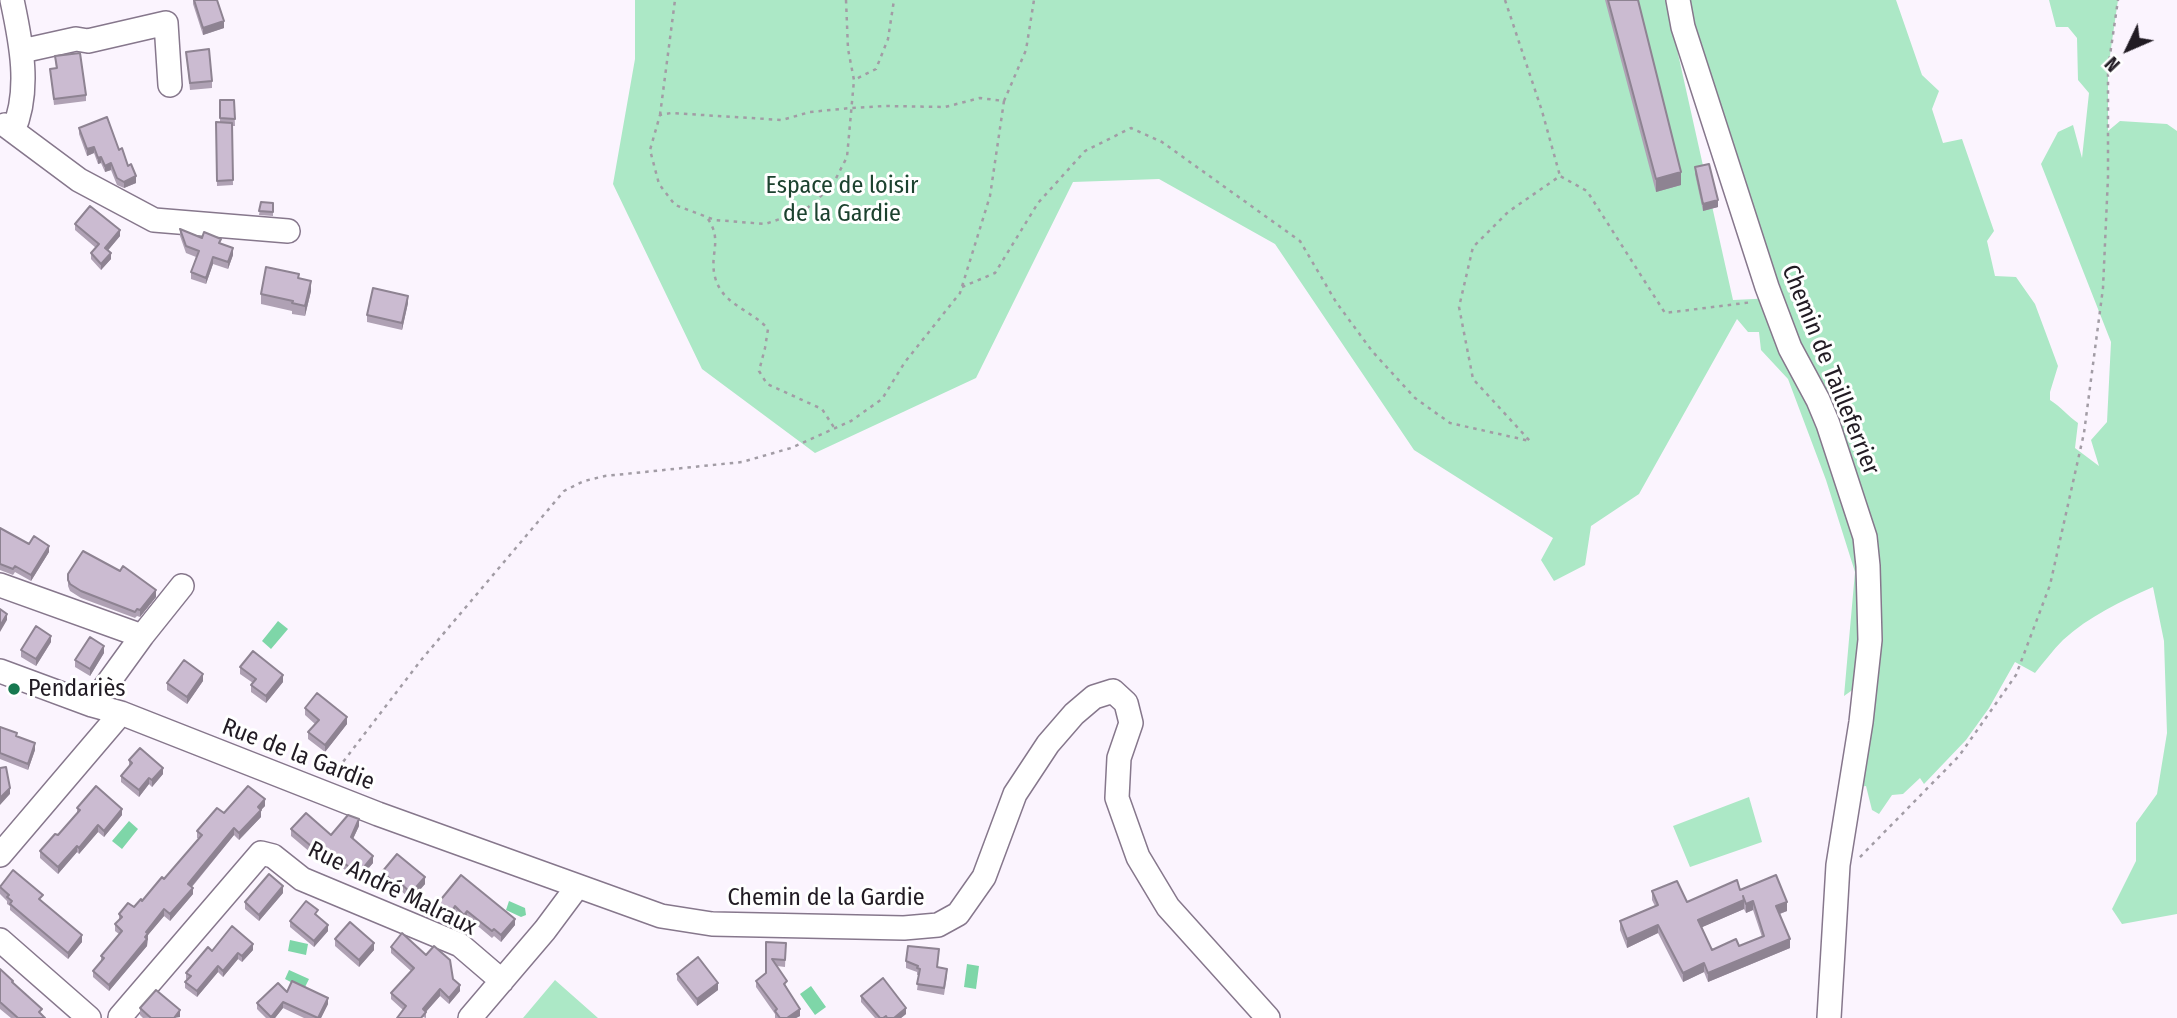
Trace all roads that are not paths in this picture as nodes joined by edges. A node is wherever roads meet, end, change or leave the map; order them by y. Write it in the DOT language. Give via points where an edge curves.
graph roads {
  1 [pos="12,0"];
  2 [pos="1678,0"];
  3 [pos="181,37"];
  4 [pos="76,39"];
  5 [pos="22,51"];
  6 [pos="170,85"];
  7 [pos="5,127"];
  8 [pos="288,231"];
  9 [pos="0,585"];
  10 [pos="182,586"];
  11 [pos="142,636"];
  12 [pos="0,671"];
  13 [pos="92,705"];
  14 [pos="121,713"];
  15 [pos="0,855"];
  16 [pos="576,887"];
  17 [pos="0,940"];
  18 [pos="502,981"];
  19 [pos="120,1017"];
  20 [pos="89,1018"];
  21 [pos="96,1018"];
  22 [pos="470,1018"];
  23 [pos="1268,1018"];
  24 [pos="1829,1018"];
  1 -- 5 [label="street"];
  2 -- 24 [label="street, Chemin de Tailleferrier" via="1772,300 1840,456 1865,537 1870,640 1837,876"];
  3 -- 4 [label="street" via="177,16 165,11"];
  4 -- 5 [label="street"];
  4 -- 6 [label="street" via="88,41 166,23"];
  5 -- 7 [label="street" via="21,113"];
  7 -- 8 [label="street" via="79,180 154,220"];
  9 -- 11 [label="street"];
  10 -- 11 [label="street"];
  11 -- 13 [label="street"];
  12 -- 13 [label="street, Rue de la Gardie"];
  13 -- 14 [label="street, Rue de la Gardie"];
  14 -- 15 [label="street"];
  14 -- 16 [label="street, Rue de la Gardie"];
  16 -- 18 [label="street"];
  16 -- 23 [label="street, Chemin de la Gardie" via="661,916 712,924 939,925 958,914 984,877 1015,794 1048,744 1094,697 1113,691 1126,703 1130,723 1119,758 1117,798 1138,857 1168,907"];
  17 -- 20 [label="street"];
  18 -- 19 [label="street, Rue André Malraux" via="460,945 302,879 273,856 261,853"];
  18 -- 22 [label="street"];
  19 -- 21 [label="street" via="108,1013"];
}
